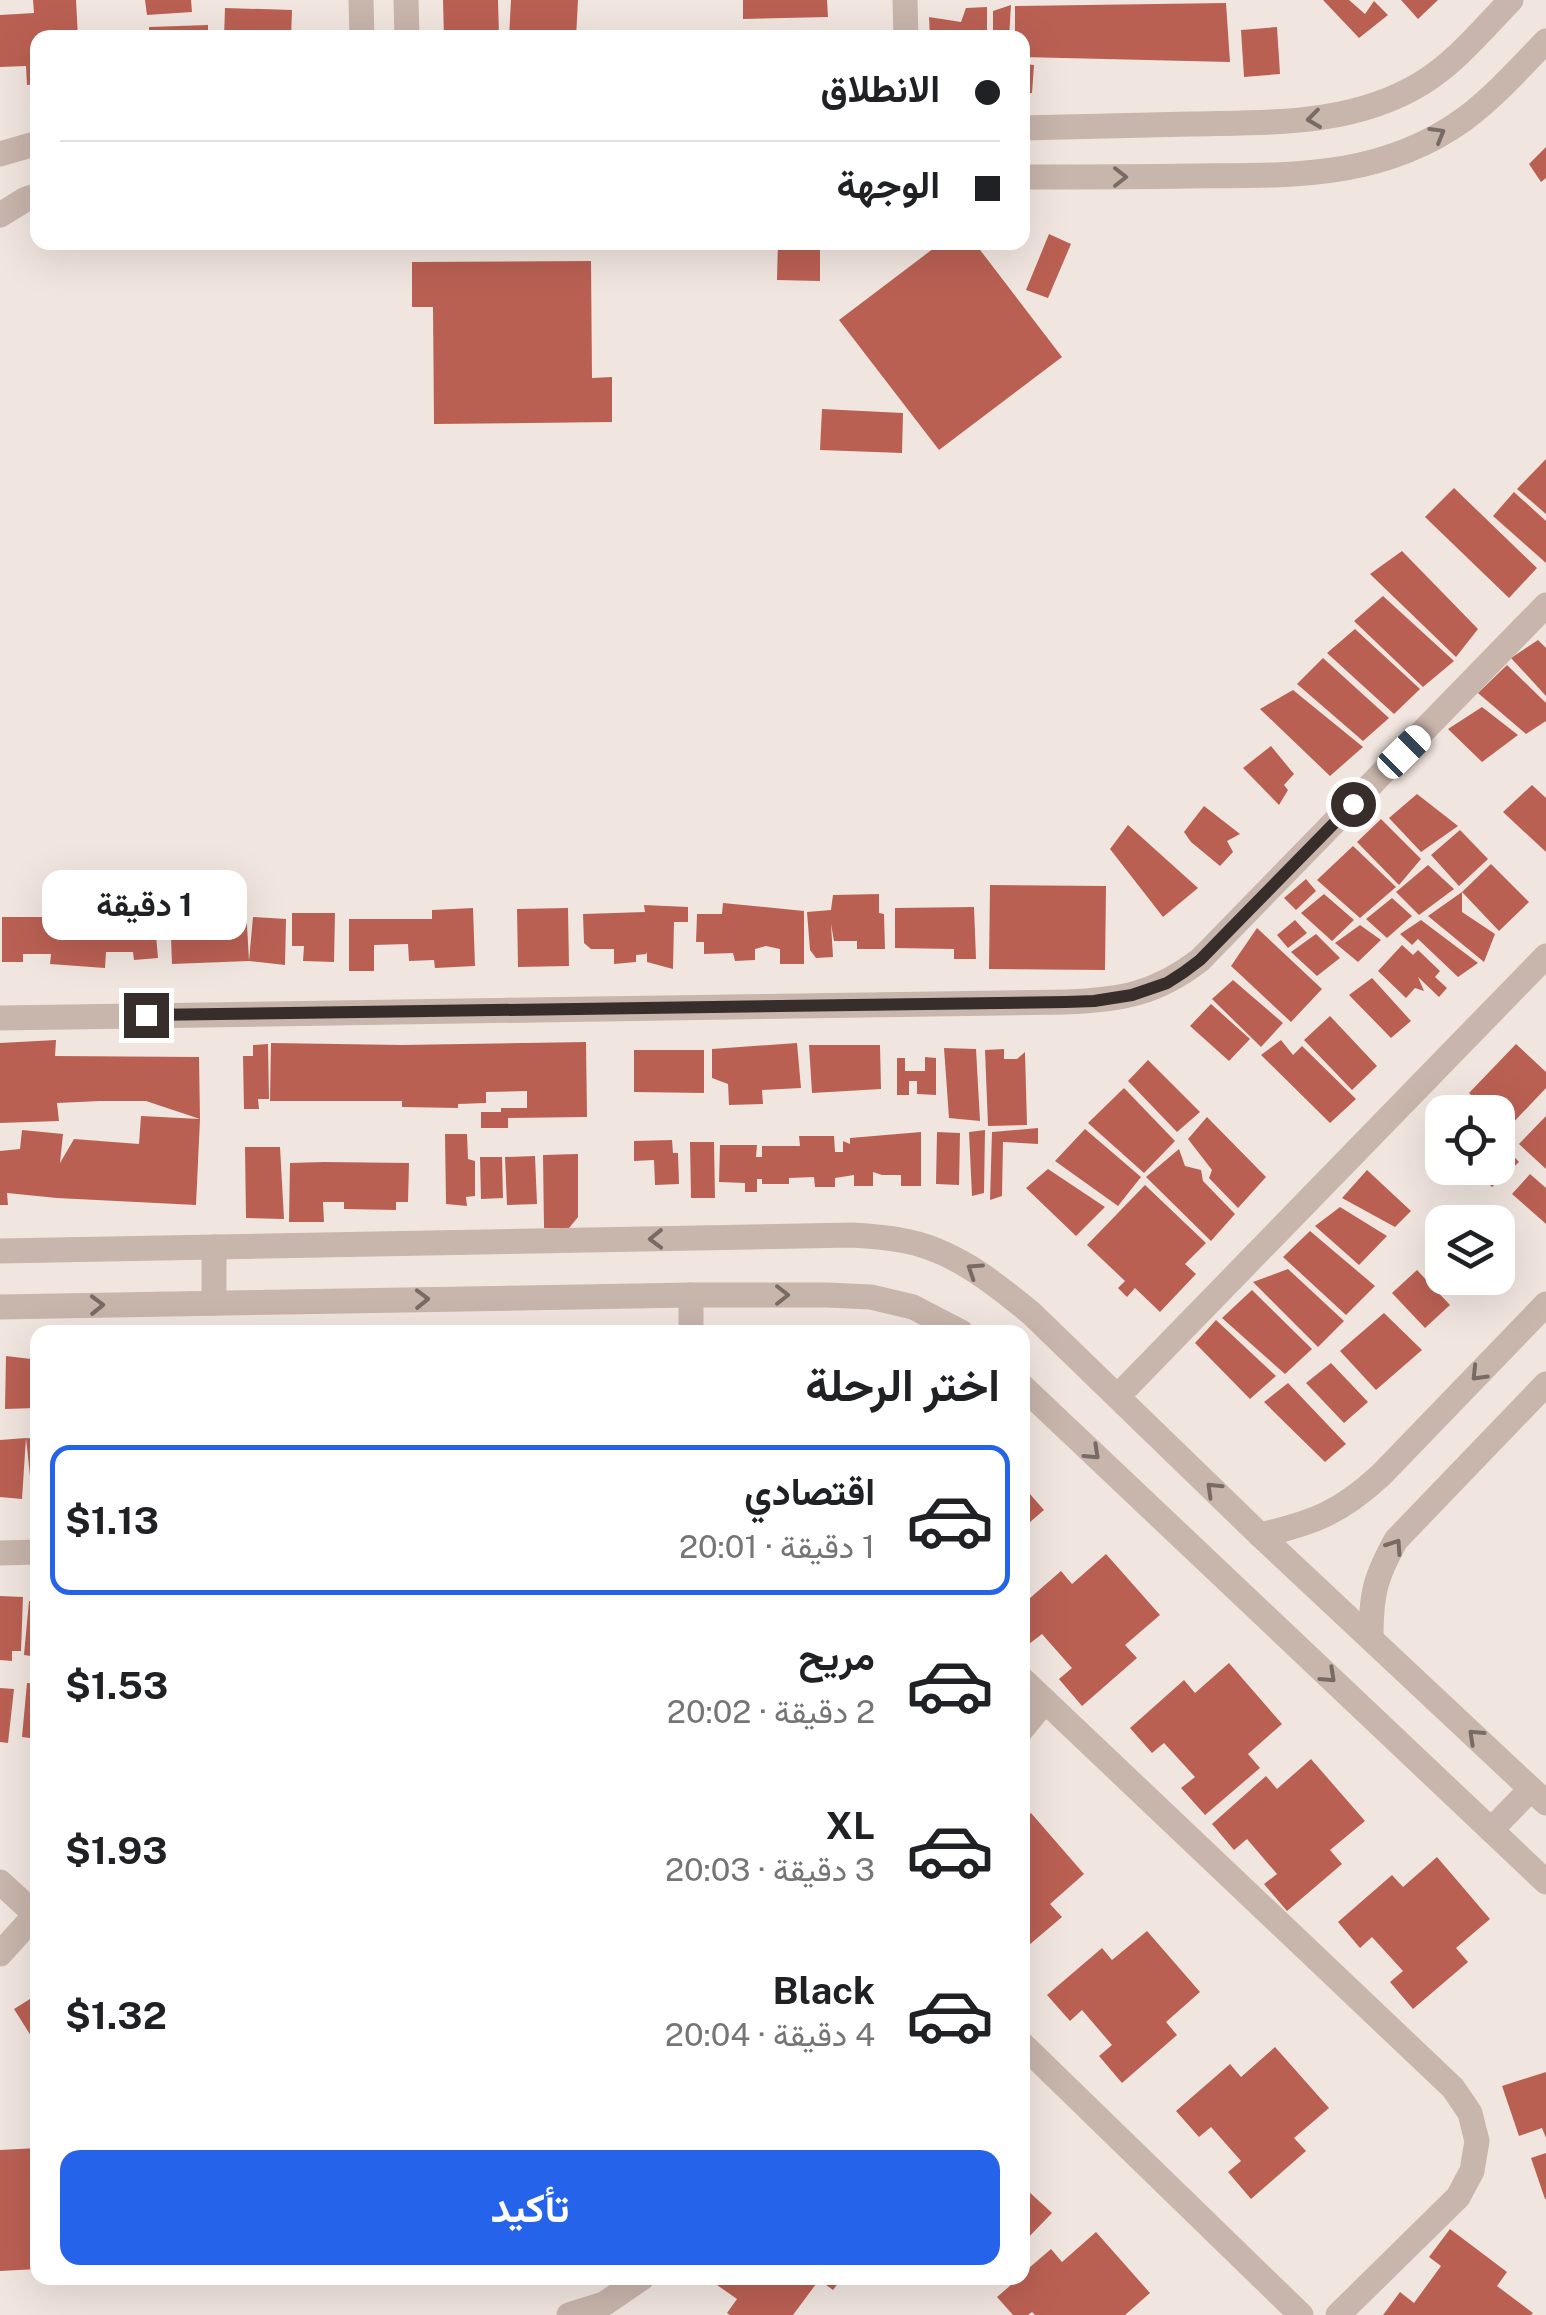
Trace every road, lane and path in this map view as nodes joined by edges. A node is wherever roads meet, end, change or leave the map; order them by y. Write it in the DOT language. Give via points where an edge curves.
graph roads {
  1 [pos="360,0"];
  2 [pos="406,0"];
  3 [pos="905,0"];
  4 [pos="1511,0"];
  5 [pos="362,30"];
  6 [pos="407,30"];
  7 [pos="906,30"];
  8 [pos="1546,42"];
  9 [pos="1030,128"];
  10 [pos="30,145"];
  11 [pos="0,154"];
  12 [pos="1030,178"];
  13 [pos="30,198"];
  14 [pos="0,215"];
  15 [pos="1546,605"];
  16 [pos="1546,956"];
  17 [pos="0,1018"];
  18 [pos="214,1247"];
  19 [pos="0,1251"];
  20 [pos="691,1295"];
  21 [pos="214,1303"];
  22 [pos="1546,1304"];
  23 [pos="0,1307"];
  24 [pos="691,1325"];
  25 [pos="950,1325"];
  26 [pos="1546,1384"];
  27 [pos="1030,1394"];
  28 [pos="1118,1396"];
  29 [pos="1260,1535"];
  30 [pos="30,1552"];
  31 [pos="0,1553"];
  32 [pos="1371,1638"];
  33 [pos="1030,1687"];
  34 [pos="1045,1701"];
  35 [pos="1030,1719"];
  36 [pos="1538,1796"];
  37 [pos="1491,1830"];
  38 [pos="0,1882"];
  39 [pos="1546,1882"];
  40 [pos="30,1908"];
  41 [pos="30,1920"];
  42 [pos="0,1954"];
  43 [pos="1030,2052"];
  44 [pos="632,2285"];
  45 [pos="569,2315"];
  46 [pos="1301,2315"];
  47 [pos="1338,2315"];
  1 -- 5 [label="street"];
  2 -- 6 [label="street"];
  3 -- 7 [label="street"];
  4 -- 9 [label="street, one-way" via="1436,74 1358,111 1278,122"];
  12 -- 8 [label="street, one-way" via="1278,176 1378,161 1462,120"];
  10 -- 11 [label="street"];
  13 -- 14 [label="street"];
  15 -- 17 [label="street" via="1200,960 1167,983 1132,995 1066,1002"];
  16 -- 28 [label="street"];
  18 -- 19 [label="street"];
  18 -- 21 [label="street"];
  28 -- 18 [label="street, one-way" via="995,1284 950,1256 904,1240 852,1235"];
  21 -- 20 [label="street, one-way"];
  20 -- 24 [label="street"];
  20 -- 25 [label="street, one-way" via="870,1297"];
  23 -- 21 [label="street, one-way"];
  22 -- 29 [label="street, one-way" via="1356,1498 1327,1516"];
  32 -- 26 [label="street, one-way" via="1371,1604 1396,1540"];
  27 -- 37 [label="street, one-way"];
  29 -- 28 [label="street, one-way"];
  29 -- 32 [label="street"];
  30 -- 31 [label="street"];
  36 -- 32 [label="street, one-way"];
  33 -- 34 [label="street"];
  34 -- 35 [label="street"];
  34 -- 47 [label="street" via="1453,2088 1470,2113 1477,2141 1458,2197"];
  36 -- 37 [label="street"];
  37 -- 39 [label="street"];
  38 -- 40 [label="street"];
  41 -- 42 [label="street"];
  43 -- 46 [label="street"];
  44 -- 45 [label="street" via="604,2304"];
}
